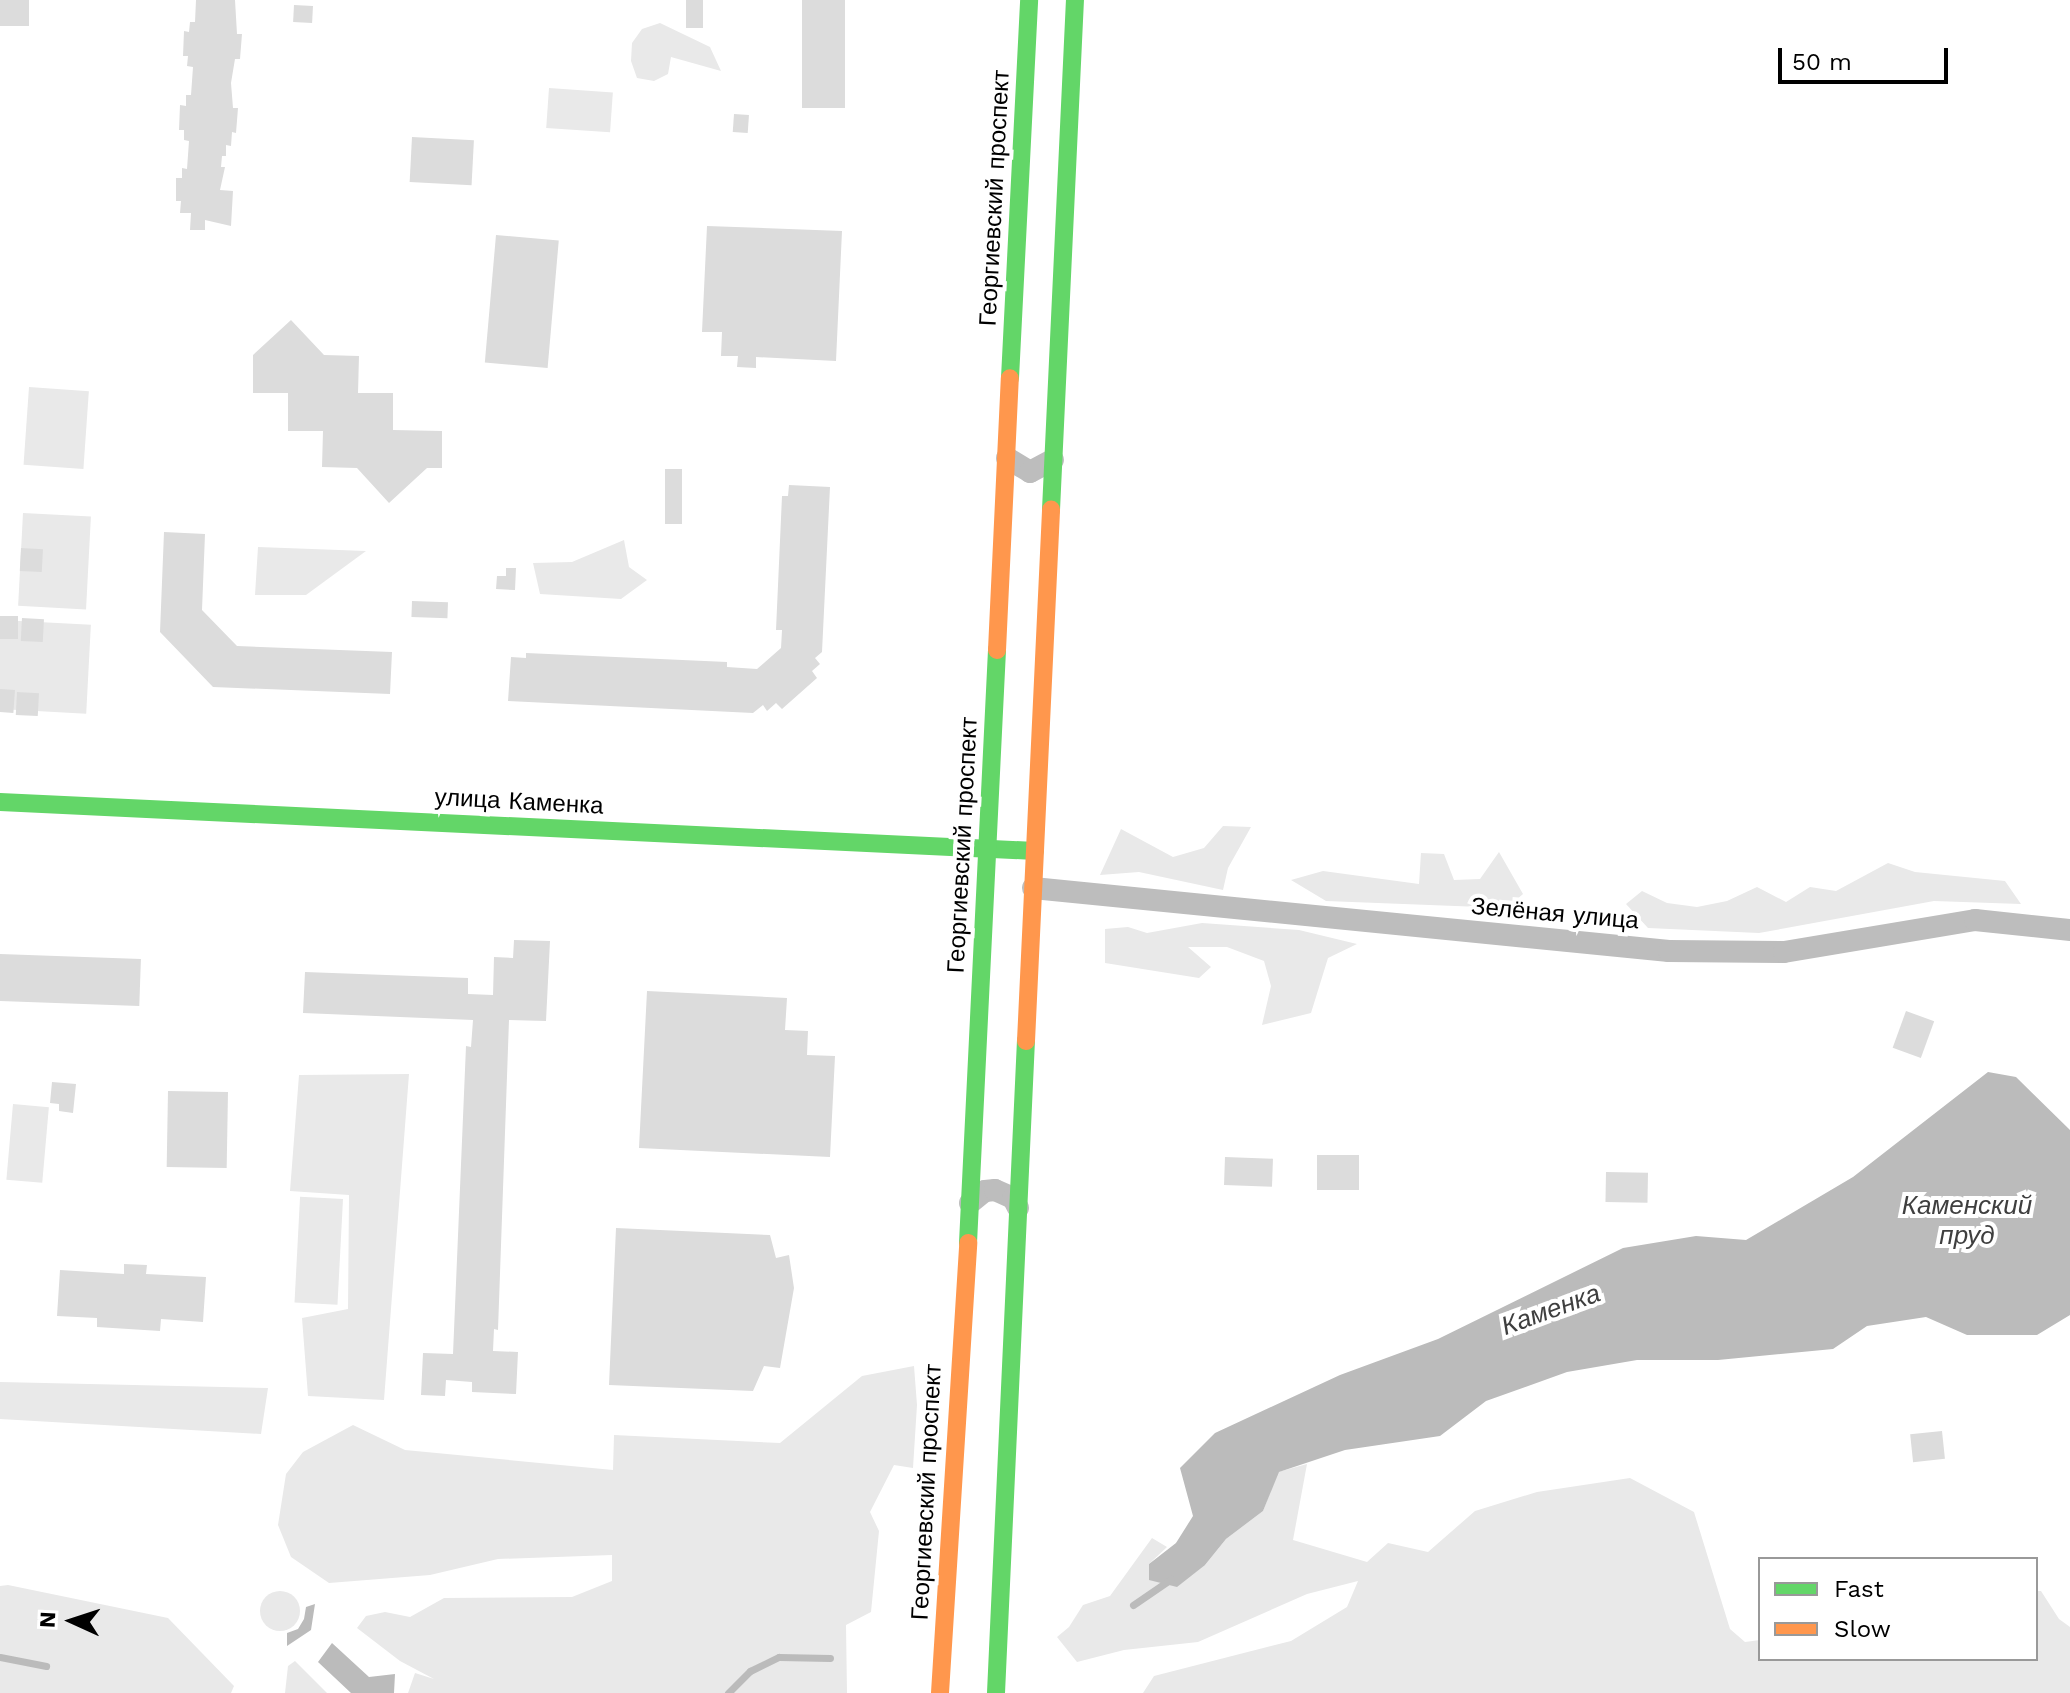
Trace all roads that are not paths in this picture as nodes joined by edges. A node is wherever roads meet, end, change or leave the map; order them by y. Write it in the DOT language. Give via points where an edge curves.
graph roads {
  1 [pos="1029,0"];
  2 [pos="1075,0"];
  3 [pos="1007,458"];
  4 [pos="1053,460"];
  5 [pos="0,802"];
  6 [pos="987,848"];
  7 [pos="1035,851"];
  8 [pos="1033,888"];
  9 [pos="2070,930"];
  10 [pos="970,1203"];
  11 [pos="1018,1208"];
  12 [pos="940,1693"];
  13 [pos="996,1693"];
  1 -- 3 [label="main road, Георгиевский проспект"];
  2 -- 4 [label="main road"];
  3 -- 4 [label="street" via="1030,472"];
  3 -- 6 [label="main road, Георгиевский проспект"];
  4 -- 7 [label="main road"];
  5 -- 6 [label="main road, улица Каменка"];
  6 -- 7 [label="main road, улица Каменка"];
  6 -- 10 [label="main road, Георгиевский проспект"];
  7 -- 8 [label="main road"];
  8 -- 9 [label="street, Зелёная улица" via="1669,951 1784,952 1975,920"];
  8 -- 11 [label="main road"];
  10 -- 11 [label="street" via="995,1190 1013,1198"];
  10 -- 12 [label="main road, Георгиевский проспект"];
  11 -- 13 [label="main road"];
}
